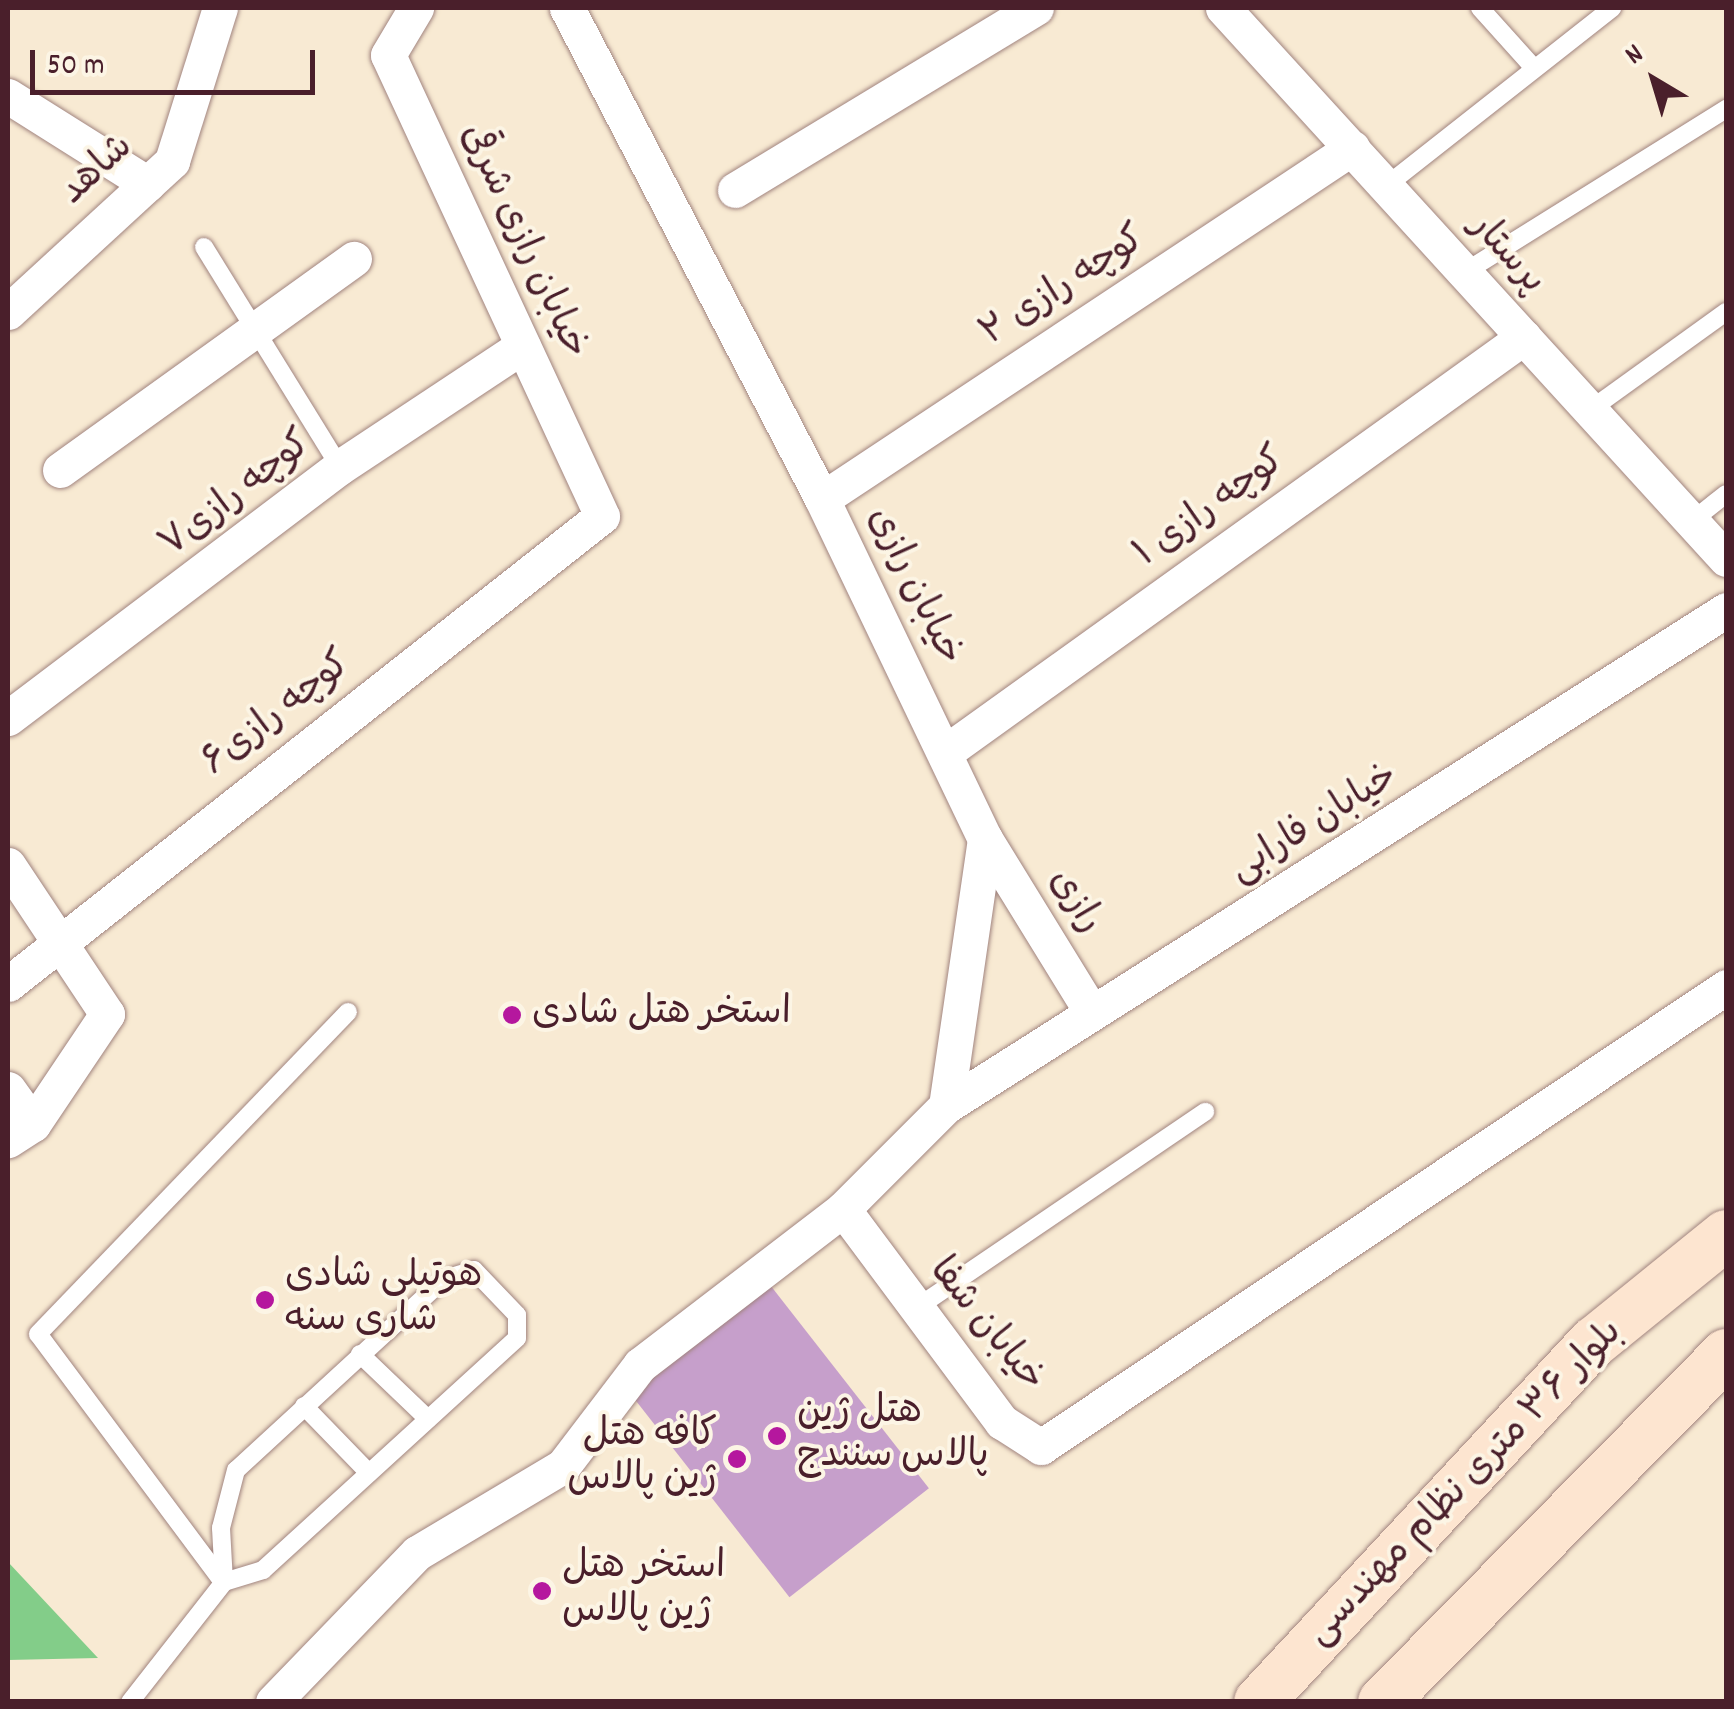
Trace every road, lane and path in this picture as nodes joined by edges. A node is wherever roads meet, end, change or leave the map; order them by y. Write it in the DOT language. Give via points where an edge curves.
graph roads {
  1 [pos="220,8"];
  2 [pos="416,8"];
  3 [pos="567,8"];
  4 [pos="1036,8"];
  5 [pos="1223,8"];
  6 [pos="1480,8"];
  7 [pos="1612,8"];
  8 [pos="1534,68"];
  9 [pos="8,96"];
  10 [pos="1726,109"];
  11 [pos="1352,148"];
  12 [pos="148,184"];
  13 [pos="1386,186"];
  14 [pos="735,190"];
  15 [pos="204,247"];
  16 [pos="354,259"];
  17 [pos="1464,272"];
  18 [pos="8,312"];
  19 [pos="1726,312"];
  20 [pos="252,325"];
  21 [pos="1524,337"];
  22 [pos="523,346"];
  23 [pos="1590,410"];
  24 [pos="340,467"];
  25 [pos="60,470"];
  26 [pos="1726,494"];
  27 [pos="822,499"];
  28 [pos="602,516"];
  29 [pos="1692,521"];
  30 [pos="1726,559"];
  31 [pos="1726,610"];
  32 [pos="8,718"];
  33 [pos="947,751"];
  34 [pos="985,839"];
  35 [pos="8,865"];
  36 [pos="58,941"];
  37 [pos="8,984"];
  38 [pos="1726,987"];
  39 [pos="1090,1010"];
  40 [pos="348,1012"];
  41 [pos="8,1090"];
  42 [pos="946,1106"];
  43 [pos="1205,1112"];
  44 [pos="20,1132"];
  45 [pos="843,1209"];
  46 [pos="1726,1236"];
  47 [pos="914,1309"];
  48 [pos="360,1354"];
  49 [pos="1726,1354"];
  50 [pos="304,1406"];
  51 [pos="428,1418"];
  52 [pos="369,1474"];
  53 [pos="224,1582"];
  54 [pos="300,1685"];
  55 [pos="130,1702"];
  56 [pos="273,1702"];
  57 [pos="1260,1702"];
  58 [pos="1383,1702"];
  1 -- 12 [label="street, شاهد" via="172,161"];
  2 -- 22 [label="street, خیابان رازی شرقی" via="388,55"];
  3 -- 27 [label="street, خیابان رازی"];
  4 -- 14 [label="street"];
  5 -- 11 [label="street, پرستار"];
  6 -- 8 [label="lane"];
  7 -- 8 [label="lane"];
  8 -- 13 [label="lane"];
  9 -- 12 [label="street"];
  10 -- 17 [label="lane"];
  11 -- 13 [label="street, پرستار"];
  11 -- 27 [label="street, کوچه رازی ۲"];
  12 -- 18 [label="street, شاهد"];
  13 -- 17 [label="street, پرستار"];
  15 -- 20 [label="lane"];
  16 -- 20 [label="street"];
  17 -- 21 [label="street, پرستار"];
  19 -- 23 [label="lane"];
  20 -- 24 [label="lane"];
  20 -- 25 [label="street"];
  21 -- 23 [label="street, پرستار"];
  21 -- 33 [label="street, کوچه رازی ۱"];
  22 -- 24 [label="street, کوچه رازی۷"];
  22 -- 28 [label="street, خیابان رازی شرقی"];
  23 -- 29 [label="street, پرستار"];
  24 -- 32 [label="street, کوچه رازی۷"];
  26 -- 29 [label="lane"];
  27 -- 33 [label="street, خیابان رازی"];
  28 -- 36 [label="street, کوچه رازی۶"];
  29 -- 30 [label="street, پرستار"];
  31 -- 39 [label="street, خیابان فارابی" via="1298,889"];
  33 -- 34 [label="street, خیابان رازی"];
  34 -- 39 [label="street, رازی"];
  34 -- 42 [label="street"];
  35 -- 36 [label="street"];
  36 -- 37 [label="street, کوچه رازی۶"];
  36 -- 44 [label="street" via="107,1014"];
  38 -- 47 [label="street, خیابان شفا" via="1042,1447 1002,1422"];
  39 -- 42 [label="street, خیابان فارابی"];
  40 -- 53 [label="lane" via="38,1334"];
  41 -- 44 [label="street"];
  42 -- 45 [label="street"];
  43 -- 47 [label="lane"];
  45 -- 47 [label="street, خیابان شفا"];
  45 -- 54 [label="street" via="640,1364 564,1466 417,1554"];
  46 -- 57 [label="main road, بلوار ۳۶ متری نظام مهندسی" via="1594,1342"];
  48 -- 50 [label="lane"];
  48 -- 51 [label="lane"];
  48 -- 51 [label="lane" via="444,1279 474,1270 521,1326"];
  49 -- 58 [label="main road"];
  50 -- 52 [label="lane"];
  50 -- 53 [label="lane" via="236,1470 221,1528"];
  51 -- 52 [label="lane"];
  52 -- 53 [label="lane" via="262,1570"];
  53 -- 55 [label="lane"];
  54 -- 56 [label="street"];
}
